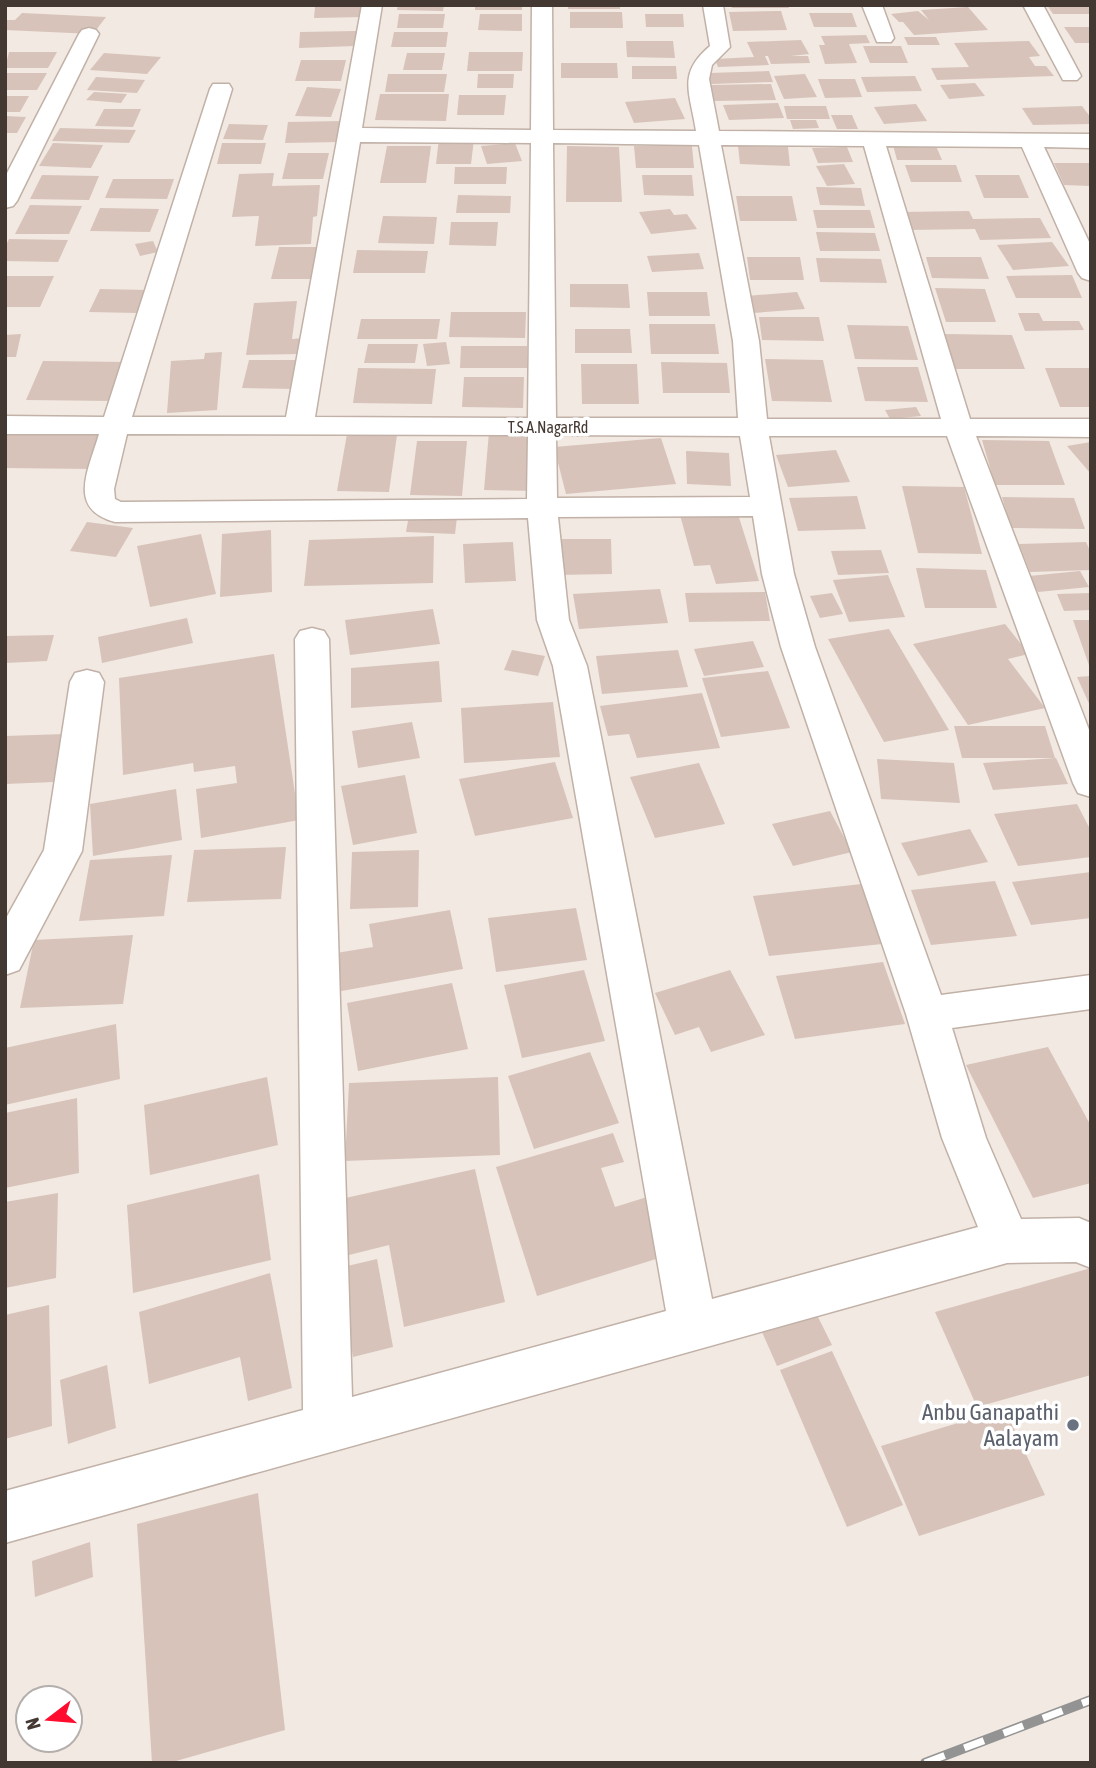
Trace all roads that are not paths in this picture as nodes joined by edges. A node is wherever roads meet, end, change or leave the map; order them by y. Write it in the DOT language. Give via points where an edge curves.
graph roads {
  1 [pos="372,5"];
  2 [pos="542,5"];
  3 [pos="713,5"];
  4 [pos="872,5"];
  5 [pos="1032,5"];
  6 [pos="89,34"];
  7 [pos="884,38"];
  8 [pos="1070,76"];
  9 [pos="221,89"];
  10 [pos="350,135"];
  11 [pos="544,137"];
  12 [pos="709,138"];
  13 [pos="873,139"];
  14 [pos="1030,141"];
  15 [pos="1091,141"];
  16 [pos="5,201"];
  17 [pos="1091,273"];
  18 [pos="5,425"];
  19 [pos="116,426"];
  20 [pos="299,426"];
  21 [pos="543,427"];
  22 [pos="753,427"];
  23 [pos="958,428"];
  24 [pos="1091,428"];
  25 [pos="766,506"];
  26 [pos="542,508"];
  27 [pos="313,639"];
  28 [pos="87,682"];
  29 [pos="1091,783"];
  30 [pos="5,958"];
  31 [pos="1091,992"];
  32 [pos="927,1014"];
  33 [pos="1006,1241"];
  34 [pos="1091,1246"];
  35 [pos="693,1327"];
  36 [pos="328,1427"];
  37 [pos="5,1517"];
  1 -- 10 [label="street"];
  2 -- 11 [label="street"];
  3 -- 12 [label="street" via="720,47 702,63 698,79"];
  4 -- 7 [label="street"];
  5 -- 8 [label="street"];
  6 -- 16 [label="street"];
  9 -- 19 [label="street"];
  10 -- 11 [label="street"];
  10 -- 20 [label="street"];
  11 -- 12 [label="street"];
  11 -- 21 [label="street"];
  12 -- 13 [label="street"];
  12 -- 22 [label="street" via="746,341"];
  13 -- 14 [label="street"];
  13 -- 23 [label="street"];
  14 -- 15 [label="street"];
  14 -- 17 [label="street"];
  18 -- 19 [label="street, T.S.A.NagarRd"];
  19 -- 20 [label="street, T.S.A.NagarRd"];
  19 -- 26 [label="street" via="99,489 102,504 116,512"];
  20 -- 21 [label="street, T.S.A.NagarRd"];
  21 -- 22 [label="street, T.S.A.NagarRd"];
  21 -- 26 [label="street"];
  22 -- 23 [label="street, T.S.A.NagarRd"];
  22 -- 25 [label="street"];
  23 -- 24 [label="street, T.S.A.NagarRd"];
  23 -- 29 [label="street"];
  25 -- 26 [label="street"];
  25 -- 32 [label="street" via="798,648"];
  26 -- 35 [label="street" via="553,620 570,666"];
  27 -- 36 [label="street"];
  28 -- 30 [label="street" via="63,851"];
  31 -- 32 [label="street"];
  32 -- 33 [label="street" via="964,1138"];
  33 -- 34 [label="street" via="1079,1240"];
  33 -- 35 [label="street"];
  35 -- 36 [label="street"];
  36 -- 37 [label="street"];
}
